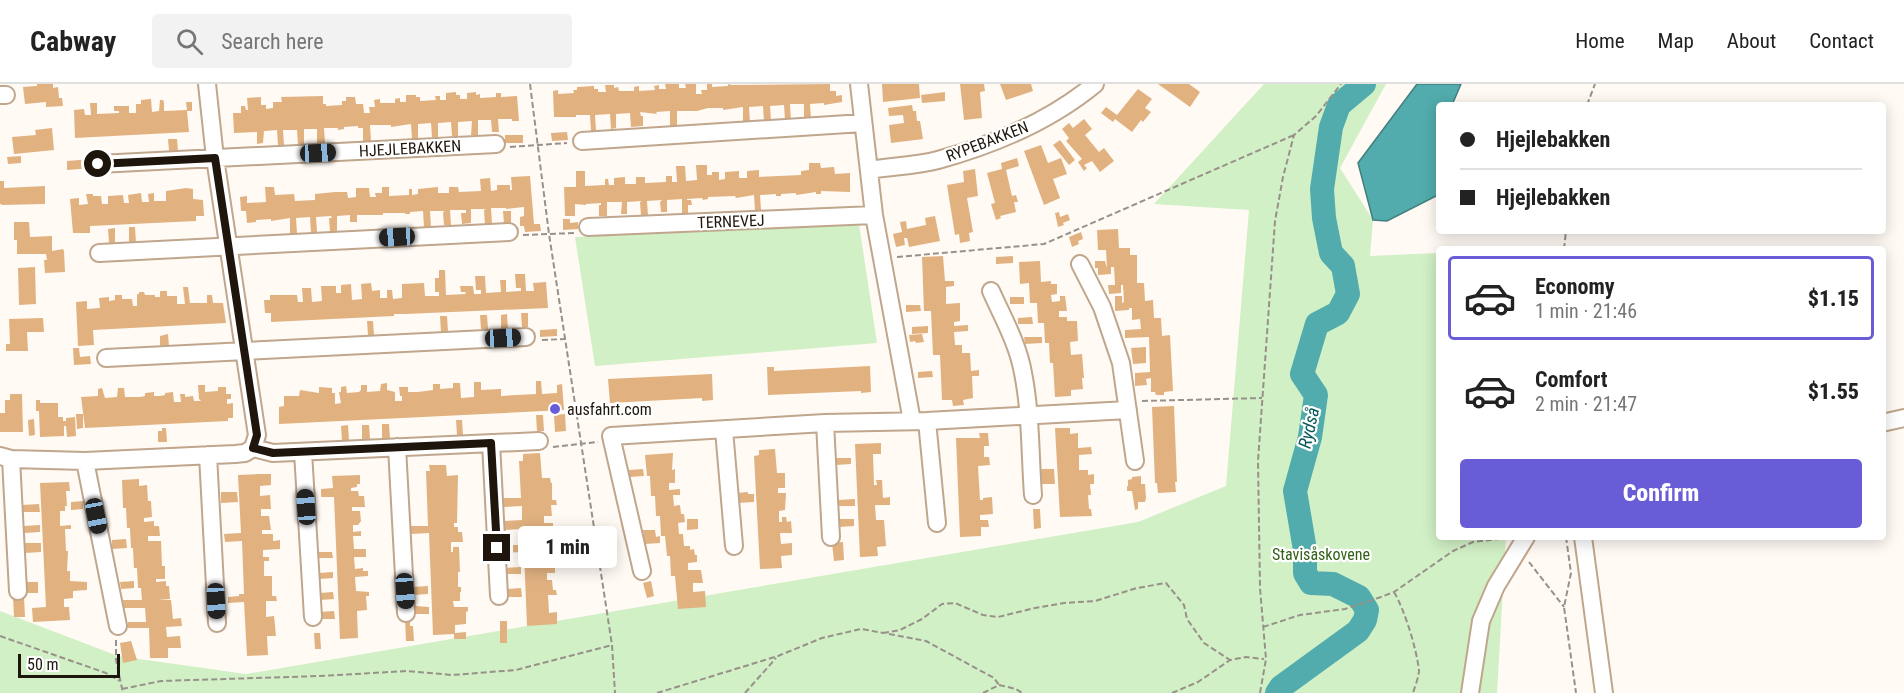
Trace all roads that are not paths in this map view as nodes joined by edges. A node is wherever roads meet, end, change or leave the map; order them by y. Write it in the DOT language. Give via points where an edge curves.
graph roads {
  1 [pos="207,84"];
  2 [pos="859,84"];
  3 [pos="1095,84"];
  4 [pos="862,123"];
  5 [pos="582,141"];
  6 [pos="496,144"];
  7 [pos="215,158"];
  8 [pos="98,164"];
  9 [pos="869,170"];
  10 [pos="874,215"];
  11 [pos="588,227"];
  12 [pos="510,232"];
  13 [pos="229,246"];
  14 [pos="99,253"];
  15 [pos="1080,264"];
  16 [pos="991,291"];
  17 [pos="526,337"];
  18 [pos="245,351"];
  19 [pos="106,358"];
  20 [pos="1128,410"];
  21 [pos="1028,416"];
  22 [pos="1904,418"];
  23 [pos="919,421"];
  24 [pos="1886,422"];
  25 [pos="825,423"];
  26 [pos="724,430"];
  27 [pos="538,441"];
  28 [pos="491,443"];
  29 [pos="397,447"];
  30 [pos="253,448"];
  31 [pos="303,452"];
  32 [pos="208,455"];
  33 [pos="5,458"];
  34 [pos="85,460"];
  35 [pos="1135,461"];
  36 [pos="1033,495"];
  37 [pos="938,523"];
  38 [pos="831,537"];
  39 [pos="1583,540"];
  40 [pos="1517,542"];
  41 [pos="734,546"];
  42 [pos="642,571"];
  43 [pos="18,591"];
  44 [pos="499,596"];
  45 [pos="406,613"];
  46 [pos="313,617"];
  47 [pos="217,623"];
  48 [pos="118,626"];
  49 [pos="1470,693"];
  50 [pos="1604,693"];
  1 -- 7 [label="street"];
  2 -- 4 [label="street"];
  3 -- 9 [label="street, RYPEBAKKEN" via="1038,122 985,145 936,160"];
  4 -- 5 [label="street"];
  4 -- 9 [label="street"];
  6 -- 7 [label="street, HJEJLEBAKKEN"];
  7 -- 8 [label="street, HJEJLEBAKKEN"];
  7 -- 13 [label="street"];
  9 -- 10 [label="street"];
  10 -- 11 [label="street, TERNEVEJ"];
  10 -- 23 [label="street"];
  12 -- 13 [label="street"];
  13 -- 14 [label="street"];
  13 -- 18 [label="street"];
  15 -- 20 [label="street" via="1106,318 1120,363"];
  16 -- 21 [label="street" via="1023,373"];
  17 -- 18 [label="street"];
  18 -- 19 [label="street"];
  18 -- 30 [label="street" via="257,435"];
  20 -- 21 [label="street"];
  20 -- 35 [label="street"];
  21 -- 23 [label="street"];
  21 -- 36 [label="street"];
  22 -- 24 [label="street"];
  23 -- 25 [label="street"];
  23 -- 37 [label="street"];
  25 -- 26 [label="street"];
  25 -- 38 [label="street"];
  26 -- 41 [label="street"];
  26 -- 42 [label="street" via="611,436"];
  27 -- 28 [label="street"];
  28 -- 29 [label="street"];
  28 -- 44 [label="street"];
  29 -- 31 [label="street"];
  29 -- 45 [label="street"];
  30 -- 31 [label="street" via="273,453"];
  30 -- 32 [label="street" via="245,453"];
  31 -- 46 [label="street"];
  32 -- 34 [label="street"];
  32 -- 47 [label="street"];
  33 -- 34 [label="street"];
  33 -- 43 [label="street"];
  34 -- 48 [label="street"];
  39 -- 50 [label="street"];
  40 -- 49 [label="street" via="1481,621"];
}
